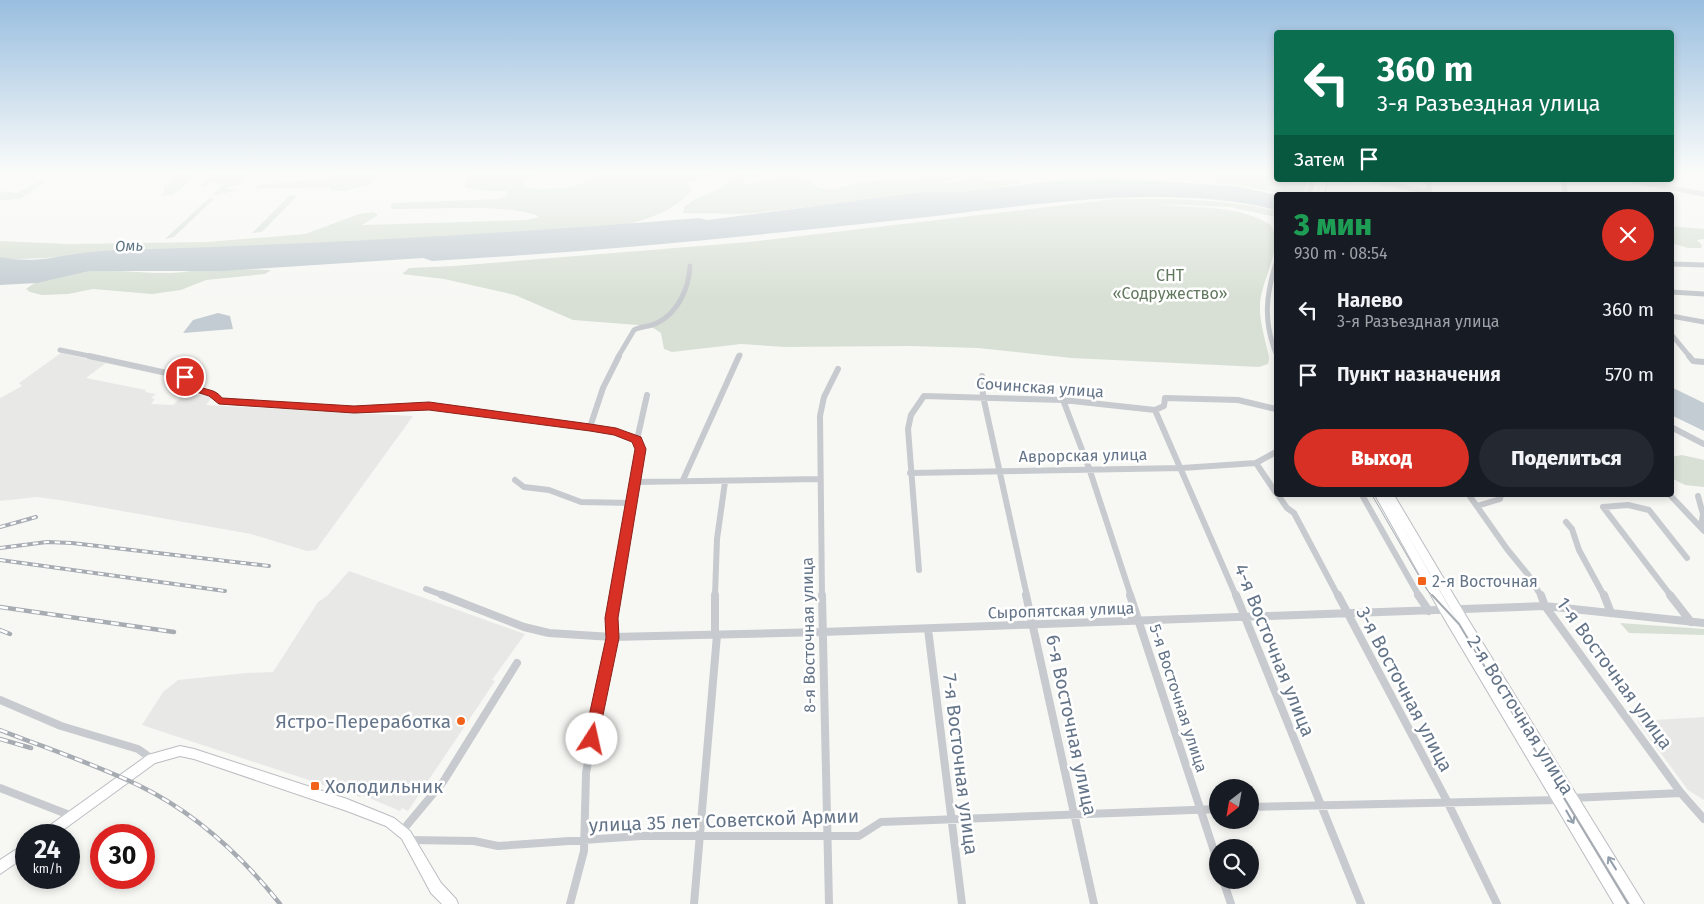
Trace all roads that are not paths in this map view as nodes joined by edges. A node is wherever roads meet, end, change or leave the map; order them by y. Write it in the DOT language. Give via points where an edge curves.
graph roads {
  1 [pos="1674,264"];
  2 [pos="1704,265"];
  3 [pos="690,266"];
  4 [pos="1274,270"];
  5 [pos="1674,292"];
  6 [pos="1704,294"];
  7 [pos="1674,316"];
  8 [pos="1704,322"];
  9 [pos="1674,338"];
  10 [pos="1274,347"];
  11 [pos="60,350"];
  12 [pos="740,355"];
  13 [pos="1704,362"];
  14 [pos="838,369"];
  15 [pos="982,376"];
  16 [pos="647,395"];
  17 [pos="983,396"];
  18 [pos="1063,400"];
  19 [pos="1274,409"];
  20 [pos="1155,410"];
  21 [pos="590,427"];
  22 [pos="1674,429"];
  23 [pos="637,440"];
  24 [pos="1704,444"];
  25 [pos="1274,453"];
  26 [pos="1256,463"];
  27 [pos="1089,468"];
  28 [pos="1182,468"];
  29 [pos="999,470"];
  30 [pos="910,473"];
  31 [pos="820,479"];
  32 [pos="515,480"];
  33 [pos="684,480"];
  34 [pos="635,482"];
  35 [pos="725,482"];
  36 [pos="1274,490"];
  37 [pos="1698,496"];
  38 [pos="1279,497"];
  39 [pos="1363,497"];
  40 [pos="1381,497"];
  41 [pos="1390,497"];
  42 [pos="1470,497"];
  43 [pos="1500,497"];
  44 [pos="1672,497"];
  45 [pos="631,503"];
  46 [pos="1477,506"];
  47 [pos="1566,522"];
  48 [pos="1403,526"];
  49 [pos="1703,529"];
  50 [pos="1687,558"];
  51 [pos="920,570"];
  52 [pos="426,589"];
  53 [pos="1545,606"];
  54 [pos="1451,610"];
  55 [pos="1429,611"];
  56 [pos="1611,613"];
  57 [pos="1346,614"];
  58 [pos="1244,618"];
  59 [pos="1138,621"];
  60 [pos="1691,622"];
  61 [pos="1704,623"];
  62 [pos="1034,625"];
  63 [pos="928,629"];
  64 [pos="822,632"];
  65 [pos="716,635"];
  66 [pos="612,638"];
  67 [pos="517,663"];
  68 [pos="0,700"];
  69 [pos="152,759"];
  70 [pos="0,788"];
  71 [pos="1681,793"];
  72 [pos="1566,799"];
  73 [pos="1447,801"];
  74 [pos="1320,805"];
  75 [pos="1259,808"];
  76 [pos="1200,809"];
  77 [pos="1209,809"];
  78 [pos="1075,815"];
  79 [pos="72,816"];
  80 [pos="951,818"];
  81 [pos="1704,819"];
  82 [pos="61,824"];
  83 [pos="405,835"];
  84 [pos="698,837"];
  85 [pos="827,837"];
  86 [pos="1210,839"];
  87 [pos="585,841"];
  88 [pos="15,857"];
  89 [pos="0,868"];
  90 [pos="1226,889"];
  91 [pos="451,904"];
  92 [pos="570,904"];
  93 [pos="694,904"];
  94 [pos="829,904"];
  95 [pos="962,904"];
  96 [pos="1094,904"];
  97 [pos="1231,904"];
  98 [pos="1361,904"];
  99 [pos="1497,904"];
  100 [pos="1621,904"];
  101 [pos="1637,904"];
  1 -- 2 [label="street"];
  3 -- 21 [label="street" via="687,288 674,308 656,324 639,326 634,330 607,375"];
  4 -- 10 [label="street" via="1265,302 1266,323"];
  5 -- 6 [label="street"];
  7 -- 8 [label="street"];
  9 -- 13 [label="street" via="1693,361"];
  11 -- 21 [label="street" via="185,377 193,388 213,394 219,401 354,410 429,406"];
  12 -- 33 [label="street"];
  14 -- 31 [label="street, 8-я Восточная улица" via="824,397 820,416"];
  15 -- 17 [label="street, 6-я Восточная улица"];
  16 -- 23 [label="street"];
  17 -- 18 [label="street, Сочинская улица"];
  17 -- 29 [label="street, 6-я Восточная улица"];
  17 -- 30 [label="street, Сочинская улица" via="924,396 911,415 908,429"];
  18 -- 20 [label="street, Сочинская улица"];
  18 -- 27 [label="street, 5-я Восточная улица"];
  19 -- 20 [label="street" via="1238,400 1168,396 1164,406"];
  20 -- 28 [label="street, 4-я Восточная улица"];
  21 -- 23 [label="street"];
  22 -- 24 [label="street"];
  23 -- 34 [label="street" via="640,449"];
  25 -- 26 [label="street"];
  26 -- 28 [label="street, Аврорская улица"];
  26 -- 36 [label="street, 3-я Восточная улица"];
  27 -- 28 [label="street, Аврорская улица"];
  27 -- 29 [label="street, Аврорская улица"];
  27 -- 59 [label="street, 5-я Восточная улица"];
  28 -- 58 [label="street, 4-я Восточная улица"];
  29 -- 30 [label="street, Аврорская улица"];
  29 -- 62 [label="street, 6-я Восточная улица"];
  30 -- 51 [label="street"];
  31 -- 35 [label="street"];
  31 -- 64 [label="street, 8-я Восточная улица"];
  32 -- 45 [label="street" via="524,487 549,490 581,502"];
  33 -- 34 [label="street"];
  33 -- 35 [label="street"];
  34 -- 45 [label="street"];
  35 -- 65 [label="street" via="714,559"];
  37 -- 49 [label="street"];
  38 -- 57 [label="street, 3-я Восточная улица" via="1294,513"];
  39 -- 55 [label="street"];
  40 -- 48 [label="main road"];
  41 -- 48 [label="main road"];
  42 -- 46 [label="street, 1-я Восточная улица"];
  43 -- 46 [label="street" via="1490,504"];
  44 -- 49 [label="street"];
  45 -- 66 [label="street" via="612,618"];
  46 -- 53 [label="street, 1-я Восточная улица" via="1528,573"];
  47 -- 56 [label="street" via="1574,531 1578,546 1603,589"];
  48 -- 54 [label="main road, 2-я Восточная улица"];
  50 -- 60 [label="street" via="1649,510 1628,505 1603,507"];
  52 -- 66 [label="street, Сыропятская улица" via="524,627 549,633"];
  53 -- 54 [label="street, Сыропятская улица"];
  53 -- 56 [label="street, Сыропятская улица"];
  53 -- 71 [label="street, 1-я Восточная улица"];
  54 -- 55 [label="street, Сыропятская улица"];
  54 -- 72 [label="main road, 2-я Восточная улица"];
  55 -- 57 [label="street, Сыропятская улица"];
  56 -- 60 [label="street, Сыропятская улица"];
  57 -- 58 [label="street, Сыропятская улица"];
  57 -- 73 [label="street, 3-я Восточная улица"];
  58 -- 59 [label="street, Сыропятская улица"];
  58 -- 74 [label="street, 4-я Восточная улица"];
  59 -- 62 [label="street, Сыропятская улица"];
  59 -- 76 [label="street, 5-я Восточная улица"];
  60 -- 61 [label="street, Сыропятская улица"];
  62 -- 63 [label="street, Сыропятская улица"];
  62 -- 78 [label="street, 6-я Восточная улица"];
  63 -- 64 [label="street, Сыропятская улица"];
  63 -- 80 [label="street, 7-я Восточная улица"];
  64 -- 65 [label="street, Сыропятская улица"];
  64 -- 85 [label="street, 8-я Восточная улица"];
  65 -- 66 [label="street, Сыропятская улица"];
  65 -- 84 [label="street"];
  66 -- 87 [label="street" via="586,773 583,804"];
  67 -- 83 [label="street" via="443,782"];
  68 -- 69 [label="street" via="61,726 138,748"];
  69 -- 79 [label="main road"];
  69 -- 83 [label="main road" via="180,752 194,754 375,814"];
  70 -- 79 [label="street"];
  71 -- 72 [label="street"];
  71 -- 81 [label="street, 1-я Восточная улица"];
  72 -- 73 [label="street"];
  72 -- 100 [label="main road, 2-я Восточная улица, one-way"];
  101 -- 72 [label="main road, 2-я Восточная улица, one-way"];
  73 -- 74 [label="street"];
  73 -- 99 [label="street, 3-я Восточная улица"];
  74 -- 75 [label="street"];
  74 -- 98 [label="street, 4-я Восточная улица"];
  76 -- 77 [label="street, улица 35 лет Советской Армии"];
  76 -- 78 [label="street, улица 35 лет Советской Армии"];
  76 -- 86 [label="street, 5-я Восточная улица"];
  78 -- 80 [label="street, улица 35 лет Советской Армии"];
  78 -- 96 [label="street, 6-я Восточная улица"];
  79 -- 82 [label="main road"];
  80 -- 85 [label="street, улица 35 лет Советской Армии" via="881,822 859,836"];
  80 -- 95 [label="street, 7-я Восточная улица"];
  83 -- 87 [label="street, улица 35 лет Советской Армии" via="498,846"];
  83 -- 91 [label="main road" via="436,888"];
  84 -- 85 [label="street, улица 35 лет Советской Армии"];
  84 -- 87 [label="street, улица 35 лет Советской Армии" via="641,836"];
  84 -- 93 [label="street"];
  85 -- 94 [label="street, 8-я Восточная улица"];
  87 -- 92 [label="street"];
  88 -- 89 [label="main road"];
  90 -- 97 [label="street"];
}
